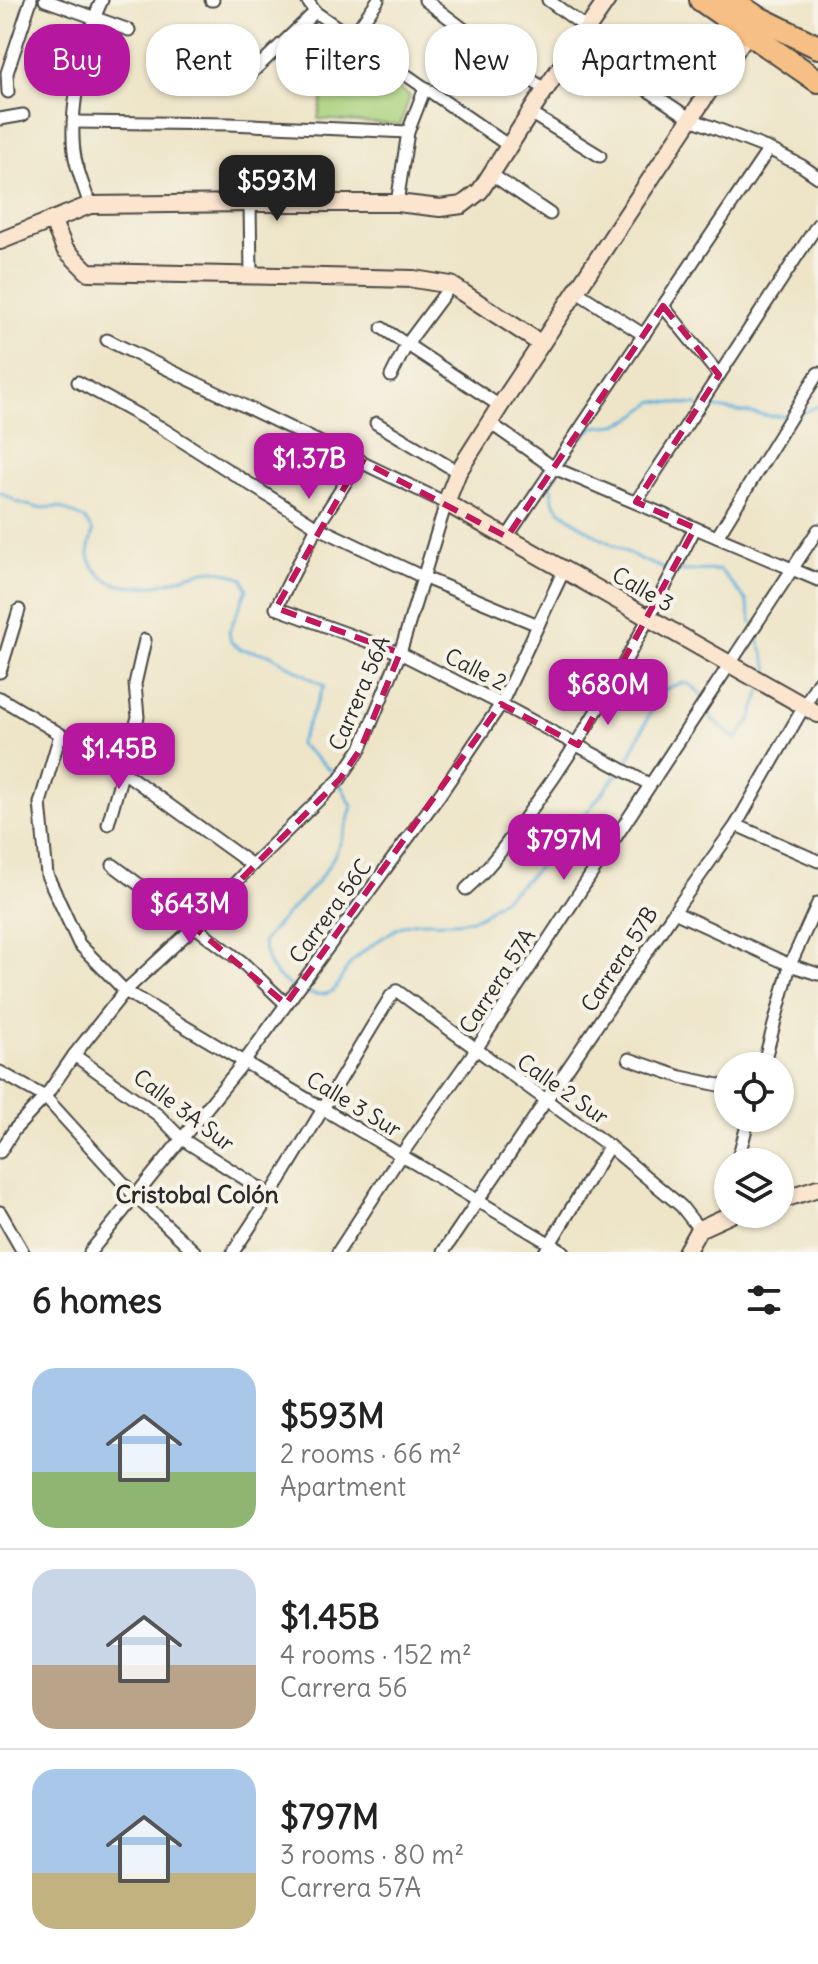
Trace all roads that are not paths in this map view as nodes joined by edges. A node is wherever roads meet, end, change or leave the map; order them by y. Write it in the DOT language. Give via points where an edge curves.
graph roads {
  1 [pos="31,0"];
  2 [pos="45,0"];
  3 [pos="102,0"];
  4 [pos="307,0"];
  5 [pos="378,0"];
  6 [pos="425,0"];
  7 [pos="548,0"];
  8 [pos="607,0"];
  9 [pos="701,0"];
  10 [pos="731,0"];
  11 [pos="315,12"];
  12 [pos="94,17"];
  13 [pos="113,24"];
  14 [pos="333,24"];
  15 [pos="361,24"];
  16 [pos="581,24"];
  17 [pos="591,24"];
  18 [pos="748,32"];
  19 [pos="818,47"];
  20 [pos="260,65"];
  21 [pos="4,73"];
  22 [pos="409,77"];
  23 [pos="553,79"];
  24 [pos="818,81"];
  25 [pos="425,88"];
  26 [pos="545,90"];
  27 [pos="8,92"];
  28 [pos="437,96"];
  29 [pos="656,96"];
  30 [pos="530,113"];
  31 [pos="23,115"];
  32 [pos="0,119"];
  33 [pos="691,119"];
  34 [pos="75,122"];
  35 [pos="408,132"];
  36 [pos="509,146"];
  37 [pos="769,149"];
  38 [pos="600,156"];
  39 [pos="491,174"];
  40 [pos="818,177"];
  41 [pos="250,203"];
  42 [pos="397,203"];
  43 [pos="90,205"];
  44 [pos="550,214"];
  45 [pos="52,220"];
  46 [pos="818,224"];
  47 [pos="0,241"];
  48 [pos="251,276"];
  49 [pos="451,285"];
  50 [pos="577,292"];
  51 [pos="663,306"];
  52 [pos="382,328"];
  53 [pos="644,335"];
  54 [pos="107,340"];
  55 [pos="540,343"];
  56 [pos="407,344"];
  57 [pos="719,375"];
  58 [pos="391,376"];
  59 [pos="817,376"];
  60 [pos="78,382"];
  61 [pos="500,406"];
  62 [pos="376,423"];
  63 [pos="490,423"];
  64 [pos="360,460"];
  65 [pos="554,468"];
  66 [pos="458,472"];
  67 [pos="636,502"];
  68 [pos="446,503"];
  69 [pos="317,527"];
  70 [pos="695,528"];
  71 [pos="818,530"];
  72 [pos="507,537"];
  73 [pos="717,537"];
  74 [pos="793,569"];
  75 [pos="564,570"];
  76 [pos="425,578"];
  77 [pos="818,580"];
  78 [pos="19,610"];
  79 [pos="650,618"];
  80 [pos="0,625"];
  81 [pos="538,625"];
  82 [pos="13,630"];
  83 [pos="145,640"];
  84 [pos="400,653"];
  85 [pos="729,663"];
  86 [pos="0,672"];
  87 [pos="818,682"];
  88 [pos="0,698"];
  89 [pos="501,704"];
  90 [pos="810,709"];
  91 [pos="60,735"];
  92 [pos="578,745"];
  93 [pos="122,771"];
  94 [pos="649,784"];
  95 [pos="108,824"];
  96 [pos="736,825"];
  97 [pos="818,861"];
  98 [pos="113,865"];
  99 [pos="252,865"];
  100 [pos="466,889"];
  101 [pos="818,903"];
  102 [pos="674,912"];
  103 [pos="194,927"];
  104 [pos="790,965"];
  105 [pos="818,974"];
  106 [pos="125,991"];
  107 [pos="286,1004"];
  108 [pos="475,1051"];
  109 [pos="767,1052"];
  110 [pos="74,1055"];
  111 [pos="629,1059"];
  112 [pos="244,1062"];
  113 [pos="0,1072"];
  114 [pos="714,1084"];
  115 [pos="45,1097"];
  116 [pos="545,1101"];
  117 [pos="321,1108"];
  118 [pos="182,1139"];
  119 [pos="609,1146"];
  120 [pos="0,1152"];
  121 [pos="401,1155"];
  122 [pos="818,1188"];
  123 [pos="272,1196"];
  124 [pos="794,1196"];
  125 [pos="136,1197"];
  126 [pos="476,1200"];
  127 [pos="0,1212"];
  128 [pos="714,1219"];
  129 [pos="699,1229"];
  130 [pos="547,1248"];
  131 [pos="23,1252"];
  132 [pos="90,1252"];
  133 [pos="195,1252"];
  134 [pos="233,1252"];
  135 [pos="338,1252"];
  136 [pos="443,1252"];
  137 [pos="564,1252"];
  138 [pos="686,1252"];
  1 -- 21 [label="street"];
  2 -- 12 [label="street"];
  3 -- 12 [label="street"];
  4 -- 11 [label="street"];
  5 -- 15 [label="street"];
  6 -- 26 [label="street"];
  7 -- 16 [label="street"];
  8 -- 17 [label="main road"];
  9 -- 18 [label="highway"];
  10 -- 19 [label="highway"];
  11 -- 14 [label="street"];
  11 -- 20 [label="street"];
  12 -- 13 [label="street"];
  12 -- 34 [label="street" via="85,43"];
  18 -- 24 [label="highway"];
  18 -- 33 [label="main road"];
  21 -- 27 [label="street"];
  22 -- 25 [label="street"];
  23 -- 26 [label="main road"];
  25 -- 35 [label="street"];
  26 -- 30 [label="main road"];
  28 -- 36 [label="street"];
  29 -- 33 [label="street"];
  30 -- 36 [label="main road"];
  30 -- 38 [label="street"];
  31 -- 32 [label="street"];
  33 -- 37 [label="street"];
  33 -- 50 [label="main road"];
  34 -- 35 [label="street"];
  34 -- 43 [label="street" via="75,157"];
  35 -- 42 [label="street"];
  36 -- 39 [label="main road"];
  37 -- 40 [label="street"];
  37 -- 51 [label="street"];
  39 -- 42 [label="main road" via="462,205"];
  39 -- 44 [label="street"];
  41 -- 42 [label="main road"];
  41 -- 43 [label="main road"];
  41 -- 48 [label="street"];
  43 -- 45 [label="main road"];
  45 -- 47 [label="main road"];
  45 -- 48 [label="main road" via="65,249 88,272"];
  46 -- 57 [label="street"];
  48 -- 49 [label="main road" via="414,279"];
  49 -- 55 [label="main road"];
  49 -- 56 [label="street"];
  50 -- 53 [label="street"];
  50 -- 55 [label="main road"];
  51 -- 53 [label="street"];
  51 -- 57 [label="street"];
  52 -- 56 [label="street"];
  53 -- 65 [label="street"];
  54 -- 64 [label="street"];
  55 -- 61 [label="main road"];
  56 -- 58 [label="street"];
  56 -- 61 [label="street"];
  57 -- 67 [label="street"];
  59 -- 73 [label="street"];
  60 -- 69 [label="street" via="160,427"];
  61 -- 63 [label="main road"];
  62 -- 66 [label="street"];
  63 -- 65 [label="street"];
  63 -- 66 [label="main road"];
  64 -- 68 [label="street"];
  64 -- 69 [label="street"];
  65 -- 67 [label="street"];
  65 -- 72 [label="street"];
  66 -- 68 [label="main road"];
  67 -- 70 [label="street"];
  68 -- 72 [label="main road, Calle 3"];
  68 -- 76 [label="street, Carrera 56A"];
  69 -- 76 [label="street"];
  69 -- 84 [label="street, Calle 2" via="276,608"];
  70 -- 73 [label="street"];
  70 -- 79 [label="street"];
  71 -- 74 [label="street, Carrera 57A"];
  72 -- 75 [label="main road, Calle 3"];
  73 -- 74 [label="street"];
  74 -- 77 [label="street"];
  74 -- 85 [label="street, Carrera 57A"];
  75 -- 79 [label="main road, Calle 3"];
  75 -- 81 [label="street, Carrera 56C"];
  76 -- 81 [label="street"];
  76 -- 84 [label="street, Carrera 56A"];
  78 -- 82 [label="street"];
  79 -- 85 [label="main road, Calle 3"];
  79 -- 92 [label="street"];
  80 -- 82 [label="street"];
  81 -- 89 [label="street, Carrera 56C"];
  82 -- 86 [label="street"];
  83 -- 93 [label="street" via="135,684 138,717"];
  84 -- 89 [label="street, Calle 2"];
  84 -- 99 [label="street, Carrera 56A" via="361,748 340,779"];
  85 -- 90 [label="main road, Calle 3"];
  85 -- 94 [label="street, Carrera 57A"];
  87 -- 90 [label="street, Carrera 57B"];
  88 -- 91 [label="street"];
  89 -- 92 [label="street, Calle 2"];
  89 -- 107 [label="street, Carrera 56C"];
  90 -- 96 [label="street, Carrera 57B"];
  91 -- 93 [label="street"];
  91 -- 106 [label="street, Calle 3 Sur" via="40,803 47,875 79,944"];
  92 -- 94 [label="street, Calle 2"];
  92 -- 100 [label="street" via="487,870"];
  93 -- 95 [label="street"];
  93 -- 99 [label="street"];
  94 -- 108 [label="street, Carrera 57A"];
  96 -- 97 [label="street"];
  96 -- 102 [label="street, Carrera 57B"];
  98 -- 103 [label="street"];
  99 -- 103 [label="street, Carrera 56A"];
  101 -- 104 [label="street"];
  102 -- 104 [label="street"];
  102 -- 116 [label="street, Carrera 57B"];
  103 -- 106 [label="street, Carrera 56A"];
  103 -- 107 [label="street"];
  104 -- 105 [label="street"];
  104 -- 109 [label="street"];
  106 -- 110 [label="street, Carrera 56A"];
  106 -- 112 [label="street, Calle 3 Sur"];
  107 -- 112 [label="street, Carrera 56C"];
  108 -- 116 [label="street, Calle 2 Sur"];
  108 -- 117 [label="street, Calle 2 Sur" via="397,991"];
  108 -- 121 [label="street, Carrera 57A"];
  110 -- 115 [label="street, Carrera 56A"];
  110 -- 118 [label="street, Calle 3A Sur" via="158,1115"];
  111 -- 114 [label="street"];
  112 -- 117 [label="street, Calle 3 Sur"];
  112 -- 118 [label="street, Carrera 56C"];
  113 -- 115 [label="street"];
  115 -- 120 [label="street, Carrera 56A"];
  115 -- 125 [label="street"];
  116 -- 119 [label="street, Calle 2 Sur"];
  116 -- 126 [label="street, Carrera 57B"];
  117 -- 121 [label="street, Calle 3 Sur"];
  117 -- 123 [label="street"];
  118 -- 123 [label="street, Calle 3A Sur"];
  118 -- 125 [label="street, Carrera 56C"];
  119 -- 129 [label="street, Calle 2 Sur" via="681,1206"];
  119 -- 130 [label="street"];
  121 -- 126 [label="street, Calle 3 Sur"];
  121 -- 135 [label="street, Carrera 57A"];
  122 -- 124 [label="main road"];
  123 -- 134 [label="street"];
  125 -- 132 [label="street, Carrera 56C"];
  125 -- 133 [label="street"];
  126 -- 130 [label="street, Calle 3 Sur"];
  126 -- 136 [label="street, Carrera 57B"];
  127 -- 131 [label="street"];
  128 -- 129 [label="main road"];
  129 -- 138 [label="main road"];
  130 -- 137 [label="street, Calle 3 Sur"];
}
